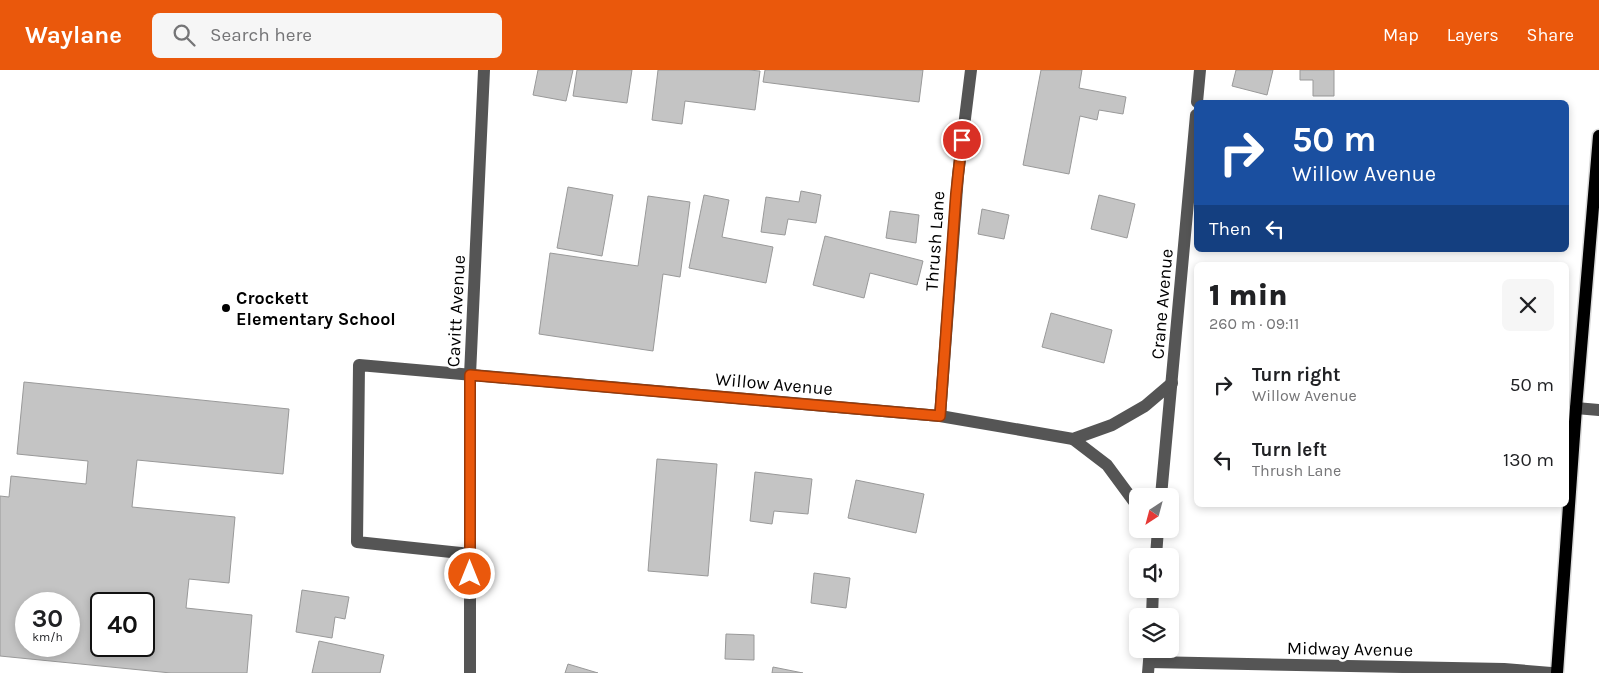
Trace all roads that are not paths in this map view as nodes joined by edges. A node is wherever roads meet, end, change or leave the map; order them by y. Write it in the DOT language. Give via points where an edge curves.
graph roads {
  1 [pos="484,70"];
  2 [pos="971,70"];
  3 [pos="1200,70"];
  4 [pos="1197,100"];
  5 [pos="1599,136"];
  6 [pos="1194,137"];
  7 [pos="1595,233"];
  8 [pos="470,375"];
  9 [pos="1172,383"];
  10 [pos="1576,408"];
  11 [pos="1599,410"];
  12 [pos="940,416"];
  13 [pos="1073,439"];
  14 [pos="1162,488"];
  15 [pos="1129,495"];
  16 [pos="1569,506"];
  17 [pos="1569,507"];
  18 [pos="470,554"];
  19 [pos="1149,667"];
  20 [pos="470,673"];
  21 [pos="1551,673"];
  22 [pos="1557,673"];
  1 -- 8 [label="street, Cavitt Avenue"];
  2 -- 12 [label="street, Thrush Lane" via="958,175"];
  3 -- 4 [label="street"];
  5 -- 7 [label="main road"];
  6 -- 9 [label="street, Crane Avenue"];
  7 -- 10 [label="main road"];
  8 -- 12 [label="street, Willow Avenue"];
  8 -- 18 [label="street, Cavitt Avenue"];
  8 -- 18 [label="street, Willow Avenue" via="358,365 357,542"];
  9 -- 13 [label="street, Willow Avenue" via="1145,406 1112,425"];
  9 -- 14 [label="street, Crane Avenue"];
  10 -- 11 [label="street"];
  10 -- 16 [label="main road"];
  12 -- 13 [label="street, Willow Avenue"];
  13 -- 15 [label="street, Willow Avenue" via="1107,465"];
  17 -- 22 [label="main road"];
  18 -- 20 [label="street, Cavitt Avenue"];
  19 -- 21 [label="street, Midway Avenue" via="1504,669"];
}
